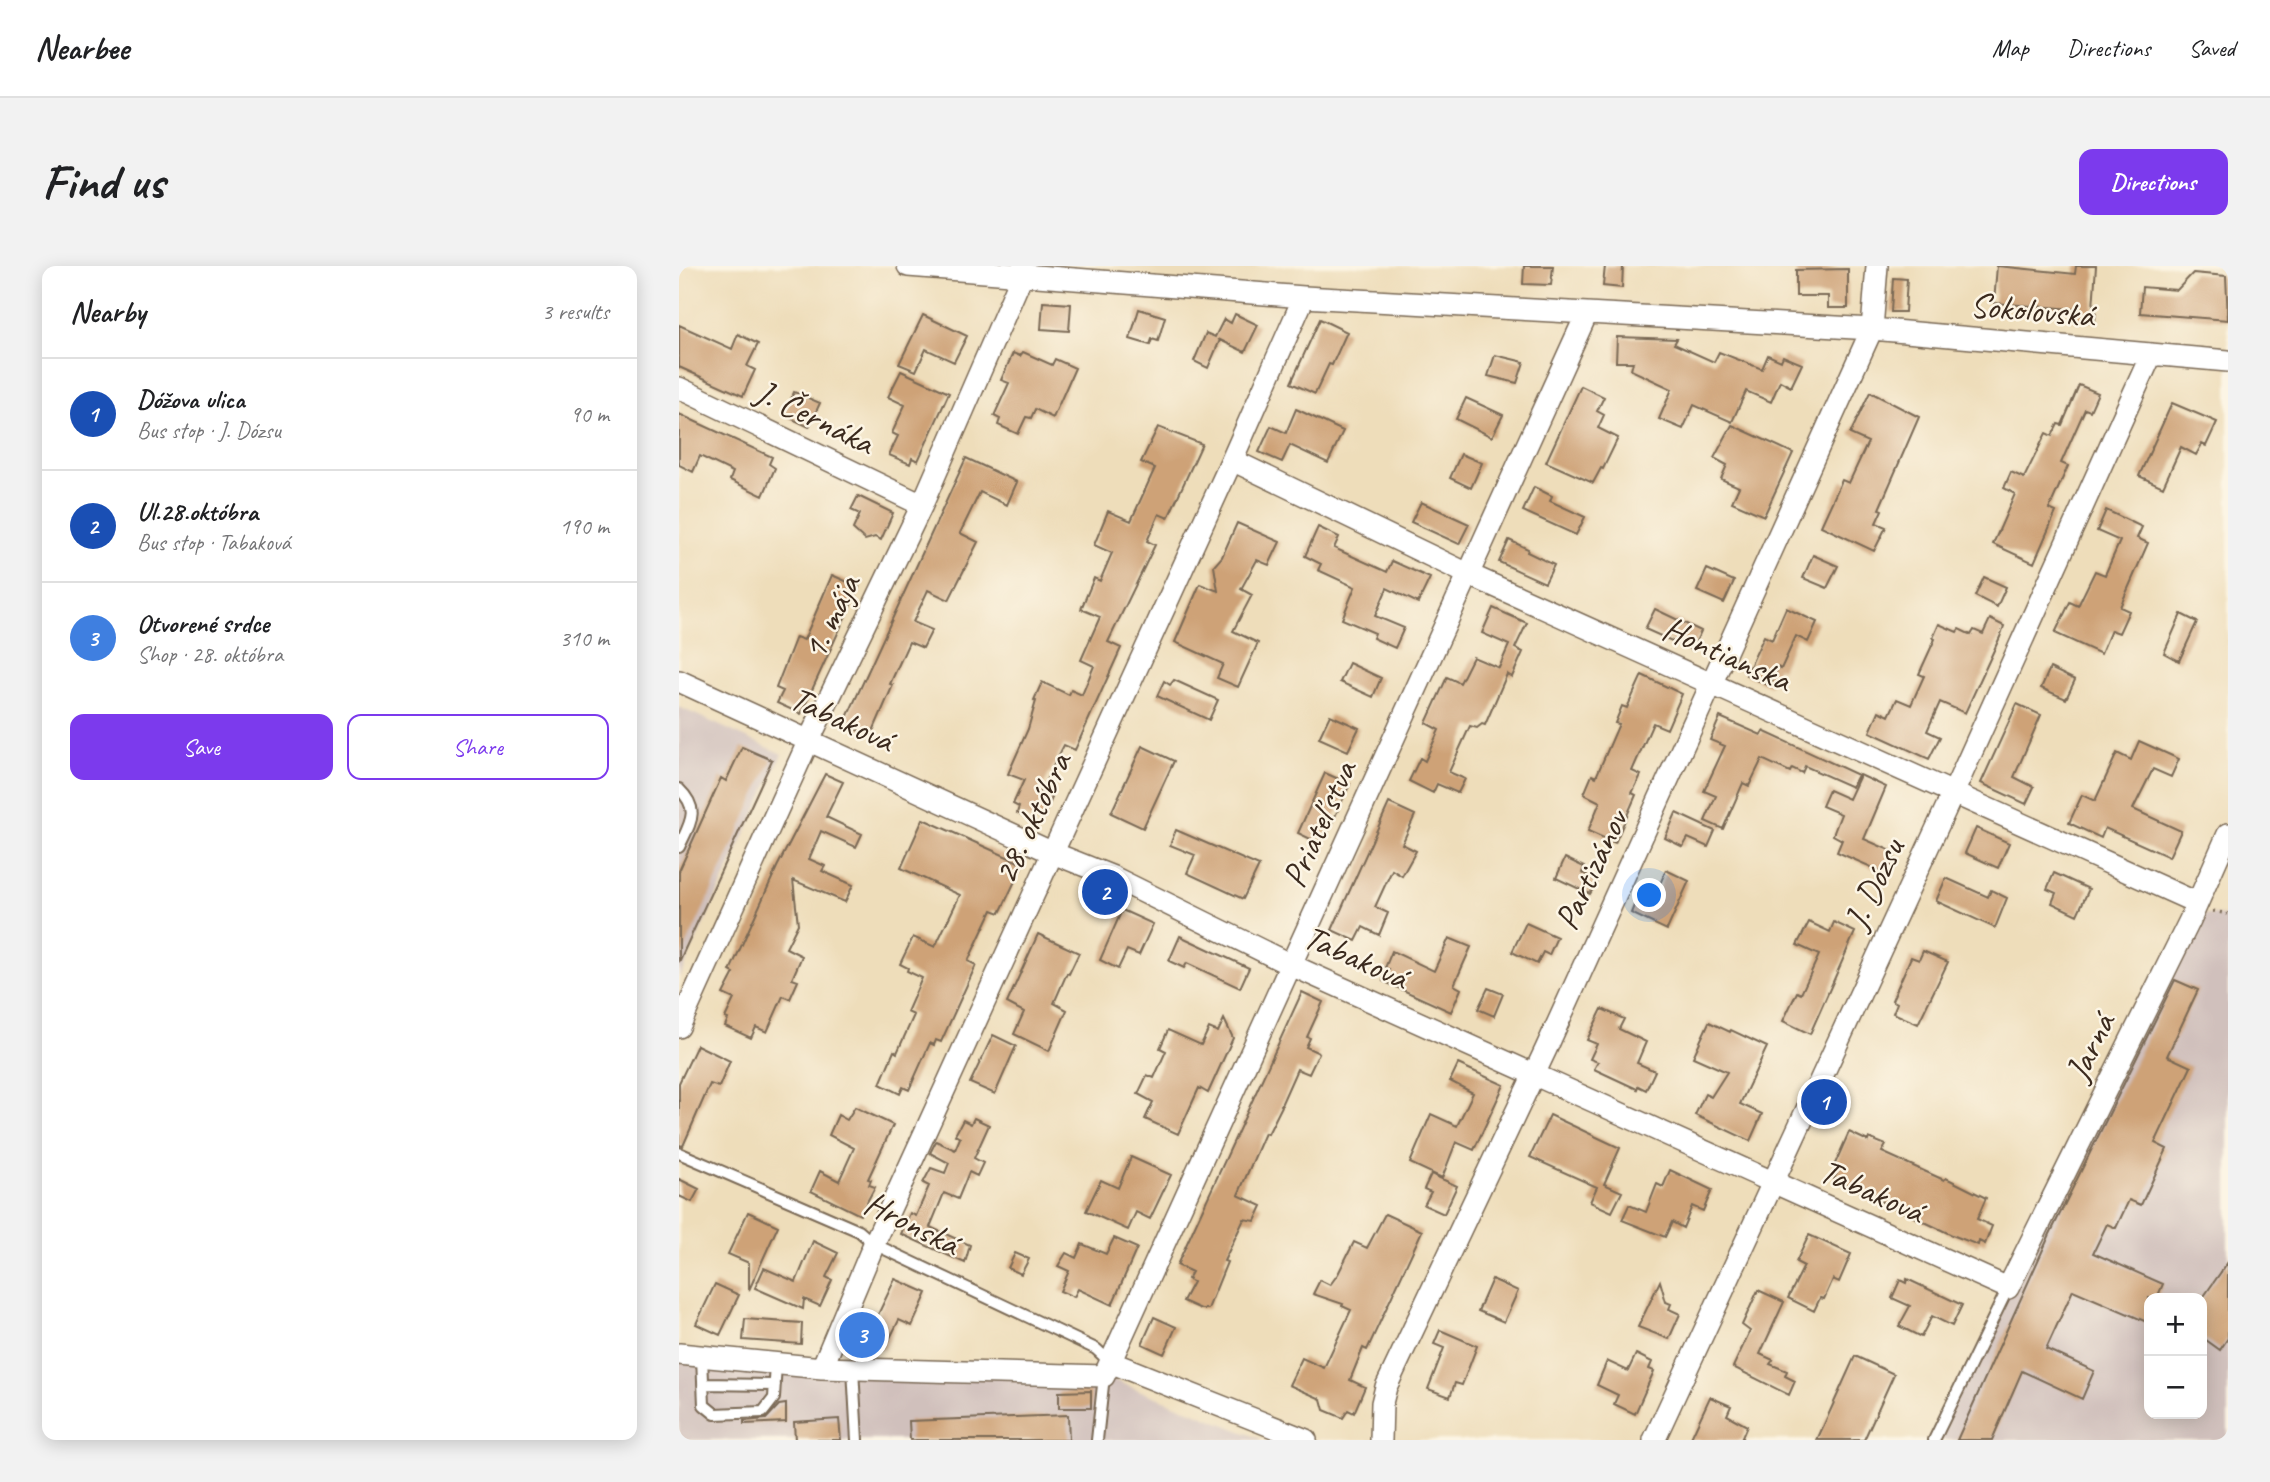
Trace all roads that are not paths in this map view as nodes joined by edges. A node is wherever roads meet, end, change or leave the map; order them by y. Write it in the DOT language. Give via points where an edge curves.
graph roads {
  1 [pos="908,266"];
  2 [pos="1877,266"];
  3 [pos="1023,274"];
  4 [pos="1304,297"];
  5 [pos="1587,313"];
  6 [pos="1872,328"];
  7 [pos="2151,355"];
  8 [pos="2228,361"];
  9 [pos="679,388"];
  10 [pos="1231,460"];
  11 [pos="922,505"];
  12 [pos="1468,574"];
  13 [pos="679,681"];
  14 [pos="1713,683"];
  15 [pos="809,740"];
  16 [pos="679,789"];
  17 [pos="1952,794"];
  18 [pos="2228,834"];
  19 [pos="679,847"];
  20 [pos="1053,853"];
  21 [pos="2197,903"];
  22 [pos="1291,965"];
  23 [pos="679,1027"];
  24 [pos="1535,1074"];
  25 [pos="679,1153"];
  26 [pos="1774,1183"];
  27 [pos="874,1244"];
  28 [pos="2008,1288"];
  29 [pos="679,1354"];
  30 [pos="702,1357"];
  31 [pos="776,1363"];
  32 [pos="822,1368"];
  33 [pos="853,1369"];
  34 [pos="1107,1369"];
  35 [pos="703,1384"];
  36 [pos="775,1385"];
  37 [pos="857,1440"];
  38 [pos="1097,1440"];
  39 [pos="1306,1440"];
  40 [pos="1381,1440"];
  41 [pos="1654,1440"];
  42 [pos="1934,1440"];
  1 -- 3 [label="street, Sokolovská"];
  2 -- 6 [label="street, Partizánov"];
  3 -- 4 [label="street, Sokolovská"];
  3 -- 11 [label="street, 1. mája"];
  4 -- 5 [label="street, Sokolovská"];
  4 -- 10 [label="street, 28. októbra"];
  5 -- 6 [label="street, Sokolovská"];
  5 -- 12 [label="street, Priateľstva"];
  6 -- 7 [label="street, Sokolovská"];
  6 -- 14 [label="street, Partizánov"];
  7 -- 8 [label="street, Sokolovská"];
  7 -- 17 [label="street, J. Dózsu"];
  9 -- 11 [label="street, J. Černáka"];
  10 -- 12 [label="street, Hontianska"];
  10 -- 20 [label="street, 28. októbra"];
  11 -- 15 [label="street, 1. mája"];
  12 -- 14 [label="street, Hontianska"];
  12 -- 22 [label="street, Priateľstva"];
  13 -- 15 [label="street, Tabaková"];
  14 -- 17 [label="street, Hontianska"];
  14 -- 24 [label="street, Partizánov"];
  15 -- 20 [label="street, Tabaková"];
  15 -- 23 [label="street, 1. mája"];
  16 -- 19 [label="lane" via="690,800 692,818"];
  17 -- 21 [label="street, Hontianska"];
  17 -- 26 [label="street, J. Dózsu"];
  18 -- 21 [label="street, Jarná"];
  20 -- 22 [label="street, Tabaková" via="1113,877"];
  20 -- 27 [label="street, 28. októbra"];
  21 -- 28 [label="street, Jarná"];
  22 -- 24 [label="street, Tabaková"];
  22 -- 34 [label="street, Priateľstva"];
  24 -- 26 [label="street, Tabaková"];
  24 -- 40 [label="street, Partizánov" via="1386,1387"];
  25 -- 27 [label="lane, Hronská" via="859,1231"];
  26 -- 28 [label="street, Tabaková"];
  26 -- 41 [label="street, J. Dózsu"];
  27 -- 32 [label="street, 28. októbra"];
  27 -- 34 [label="lane, Hronská" via="1097,1349"];
  28 -- 42 [label="lane"];
  29 -- 30 [label="street, Hronská"];
  30 -- 31 [label="street, Hronská"];
  30 -- 35 [label="lane"];
  31 -- 32 [label="street, Hronská"];
  31 -- 36 [label="lane"];
  32 -- 33 [label="street, Hronská"];
  33 -- 34 [label="street, Hronská"];
  33 -- 37 [label="lane"];
  34 -- 38 [label="lane"];
  34 -- 39 [label="street, Hronská"];
  35 -- 36 [label="lane"];
  35 -- 36 [label="lane" via="704,1405 715,1415 763,1412 774,1398"];
}
